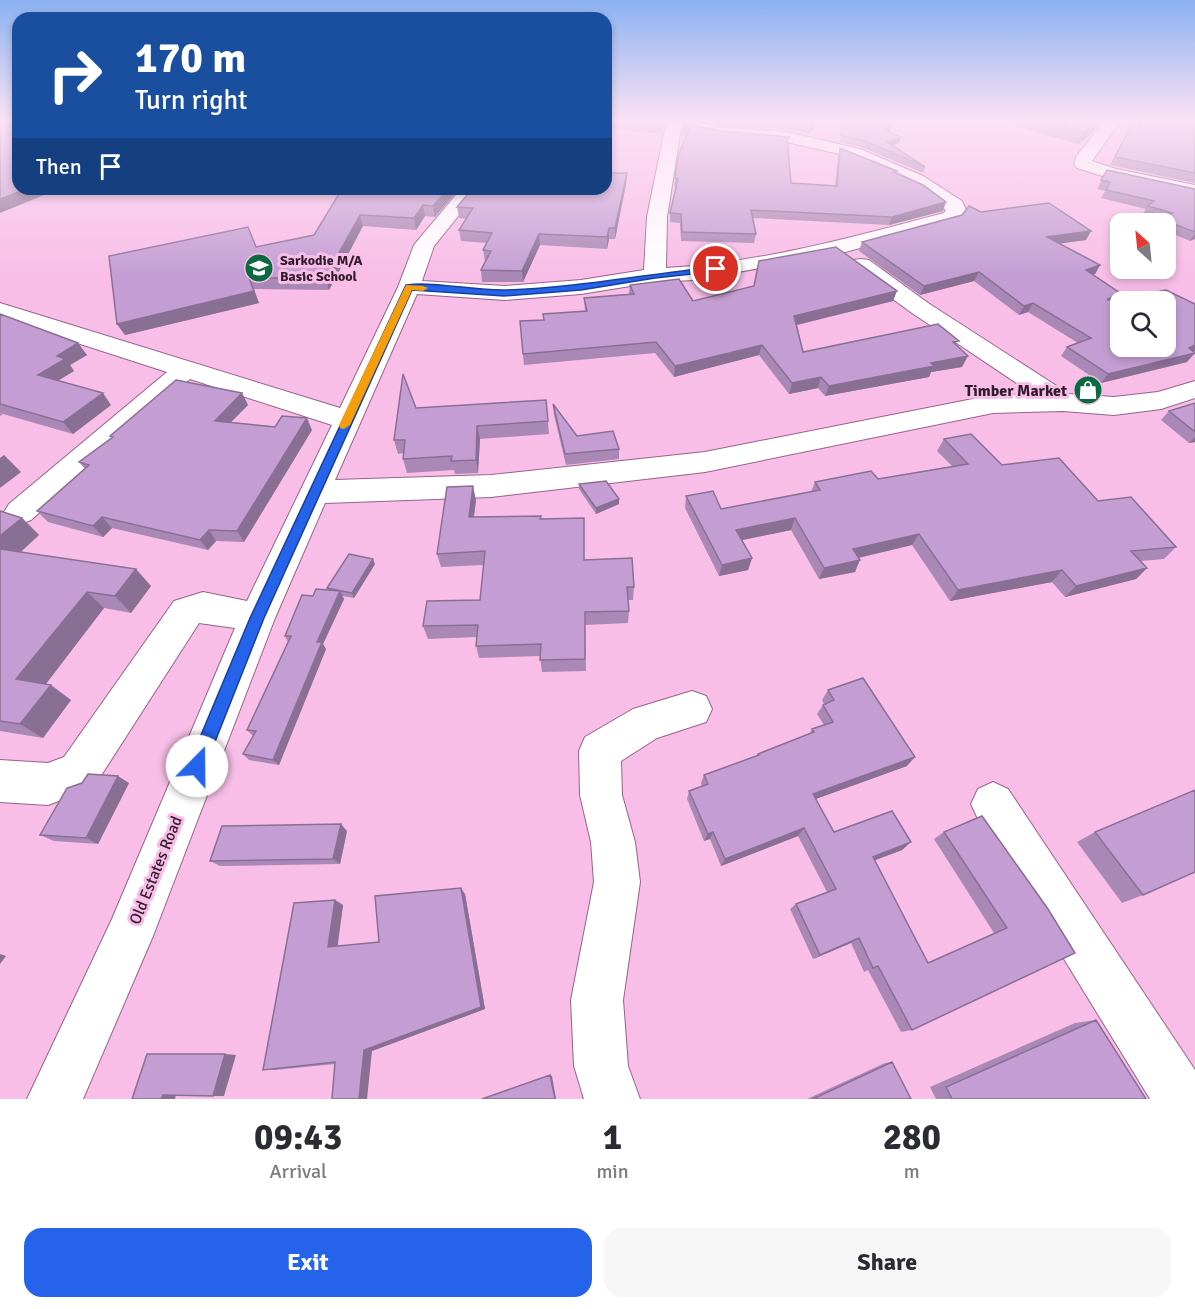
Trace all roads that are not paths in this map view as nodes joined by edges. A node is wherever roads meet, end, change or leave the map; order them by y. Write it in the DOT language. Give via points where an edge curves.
graph roads {
  1 [pos="664,171"];
  2 [pos="898,171"];
  3 [pos="1104,171"];
  4 [pos="1195,191"];
  5 [pos="466,195"];
  6 [pos="838,248"];
  7 [pos="655,275"];
  8 [pos="409,287"];
  9 [pos="6,318"];
  10 [pos="185,370"];
  11 [pos="1195,388"];
  12 [pos="1063,402"];
  13 [pos="347,420"];
  14 [pos="316,492"];
  15 [pos="20,512"];
  16 [pos="257,618"];
  17 [pos="692,709"];
  18 [pos="0,781"];
  19 [pos="993,804"];
  20 [pos="55,1099"];
  21 [pos="612,1099"];
  22 [pos="1182,1099"];
  1 -- 7 [label="street" via="657,218"];
  2 -- 6 [label="street" via="956,205 951,217"];
  3 -- 4 [label="street"];
  5 -- 8 [label="street, Old Estates Road" via="424,245"];
  6 -- 7 [label="street" via="694,273"];
  6 -- 12 [label="street" via="920,308"];
  7 -- 8 [label="street" via="581,287 504,293"];
  8 -- 13 [label="street, Old Estates Road"];
  9 -- 10 [label="street"];
  10 -- 13 [label="street"];
  10 -- 15 [label="street"];
  11 -- 12 [label="street" via="1161,400 1114,406"];
  12 -- 14 [label="street" via="993,404 705,462 491,486"];
  13 -- 14 [label="street, Old Estates Road"];
  14 -- 16 [label="street, Old Estates Road"];
  16 -- 18 [label="street" via="203,607 187,611 78,773 48,784"];
  16 -- 20 [label="street, Old Estates Road" via="129,936"];
  17 -- 21 [label="street" via="647,722 600,751 601,795 613,842 616,882 597,1000 601,1066"];
  19 -- 22 [label="street"];
}
